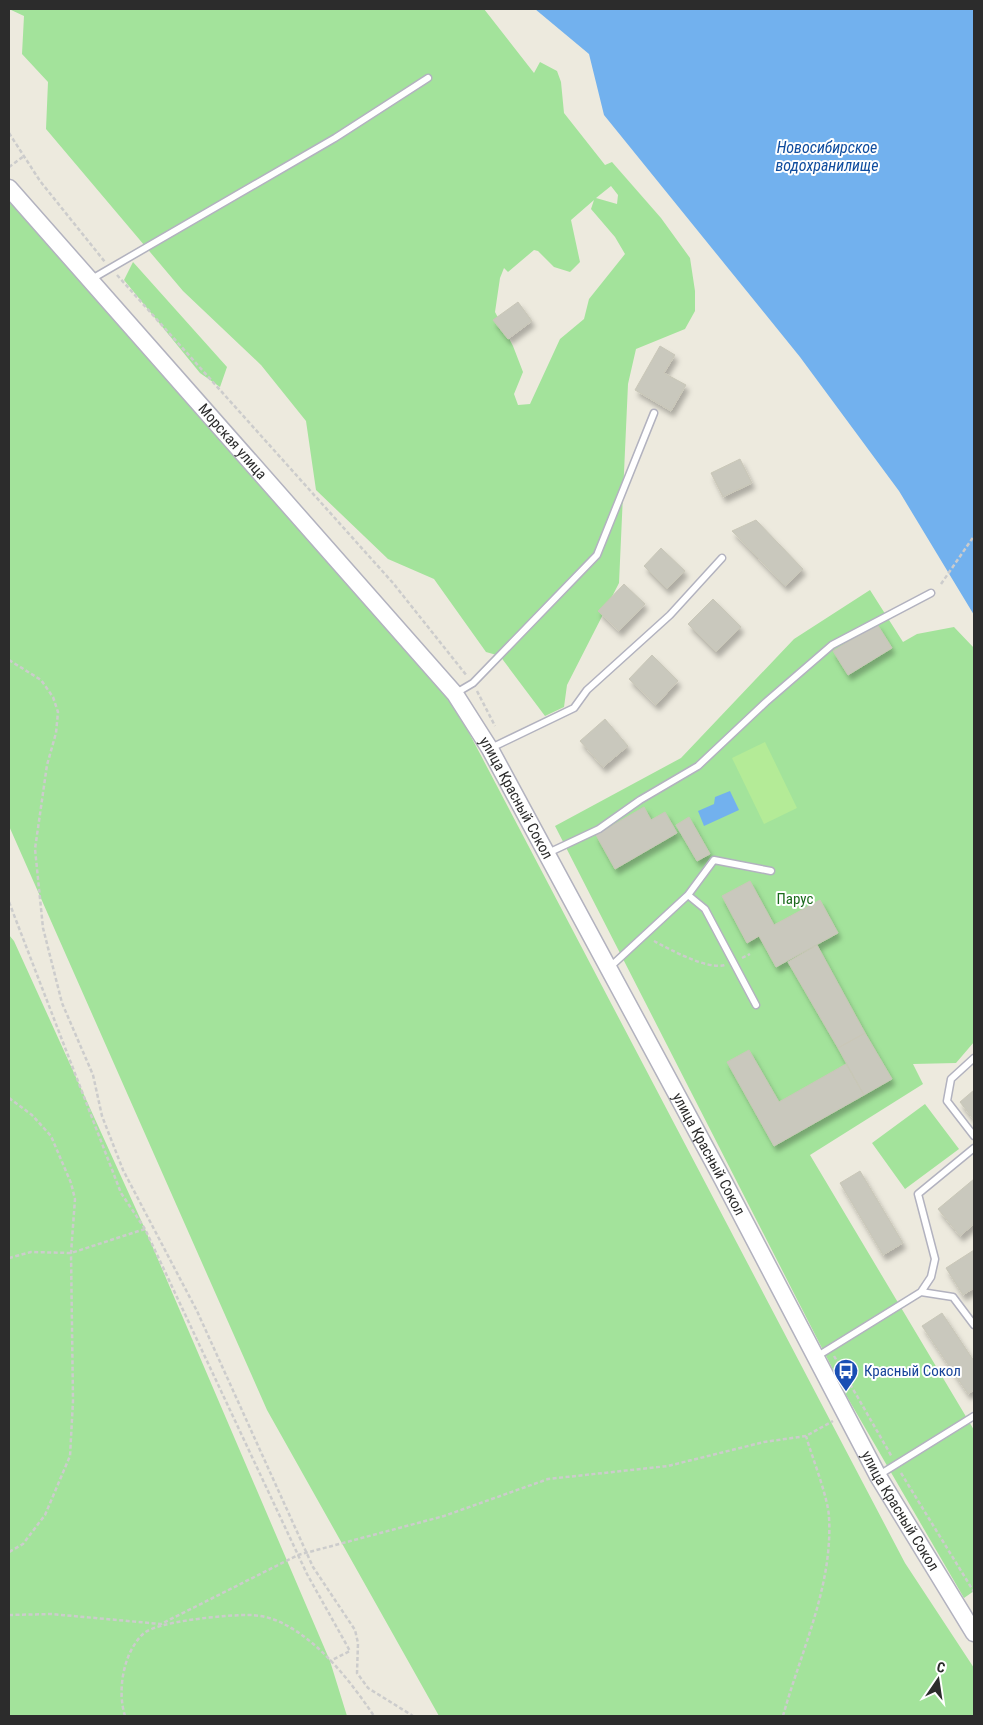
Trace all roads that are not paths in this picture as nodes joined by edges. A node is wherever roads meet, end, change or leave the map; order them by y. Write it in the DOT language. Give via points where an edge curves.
graph roads {
  1 [pos="428,78"];
  2 [pos="9,188"];
  3 [pos="89,281"];
  4 [pos="654,413"];
  5 [pos="722,558"];
  6 [pos="931,593"];
  7 [pos="455,694"];
  8 [pos="490,749"];
  9 [pos="546,853"];
  10 [pos="771,871"];
  11 [pos="688,895"];
  12 [pos="609,968"];
  13 [pos="756,1005"];
  14 [pos="974,1058"];
  15 [pos="974,1136"];
  16 [pos="974,1148"];
  17 [pos="921,1292"];
  18 [pos="974,1325"];
  19 [pos="815,1357"];
  20 [pos="974,1416"];
  21 [pos="878,1476"];
  22 [pos="974,1633"];
  1 -- 3 [label="lane" via="335,138"];
  2 -- 3 [label="street, Морская улица"];
  3 -- 7 [label="street, Морская улица"];
  4 -- 7 [label="lane" via="597,555 473,683"];
  5 -- 8 [label="lane" via="670,615 587,690 574,708"];
  6 -- 9 [label="lane" via="832,645 698,766 640,800 599,830"];
  7 -- 8 [label="street, улица Красный Сокол"];
  8 -- 9 [label="street, улица Красный Сокол"];
  9 -- 12 [label="street, улица Красный Сокол"];
  10 -- 11 [label="lane" via="714,860"];
  11 -- 12 [label="lane"];
  11 -- 13 [label="lane" via="705,909"];
  12 -- 19 [label="street, улица Красный Сокол"];
  14 -- 15 [label="lane" via="951,1079 947,1101"];
  16 -- 17 [label="lane" via="918,1194 935,1260 931,1277"];
  17 -- 18 [label="lane" via="954,1297"];
  17 -- 19 [label="lane"];
  19 -- 21 [label="street, улица Красный Сокол"];
  20 -- 21 [label="lane"];
  21 -- 22 [label="street, улица Красный Сокол"];
}
